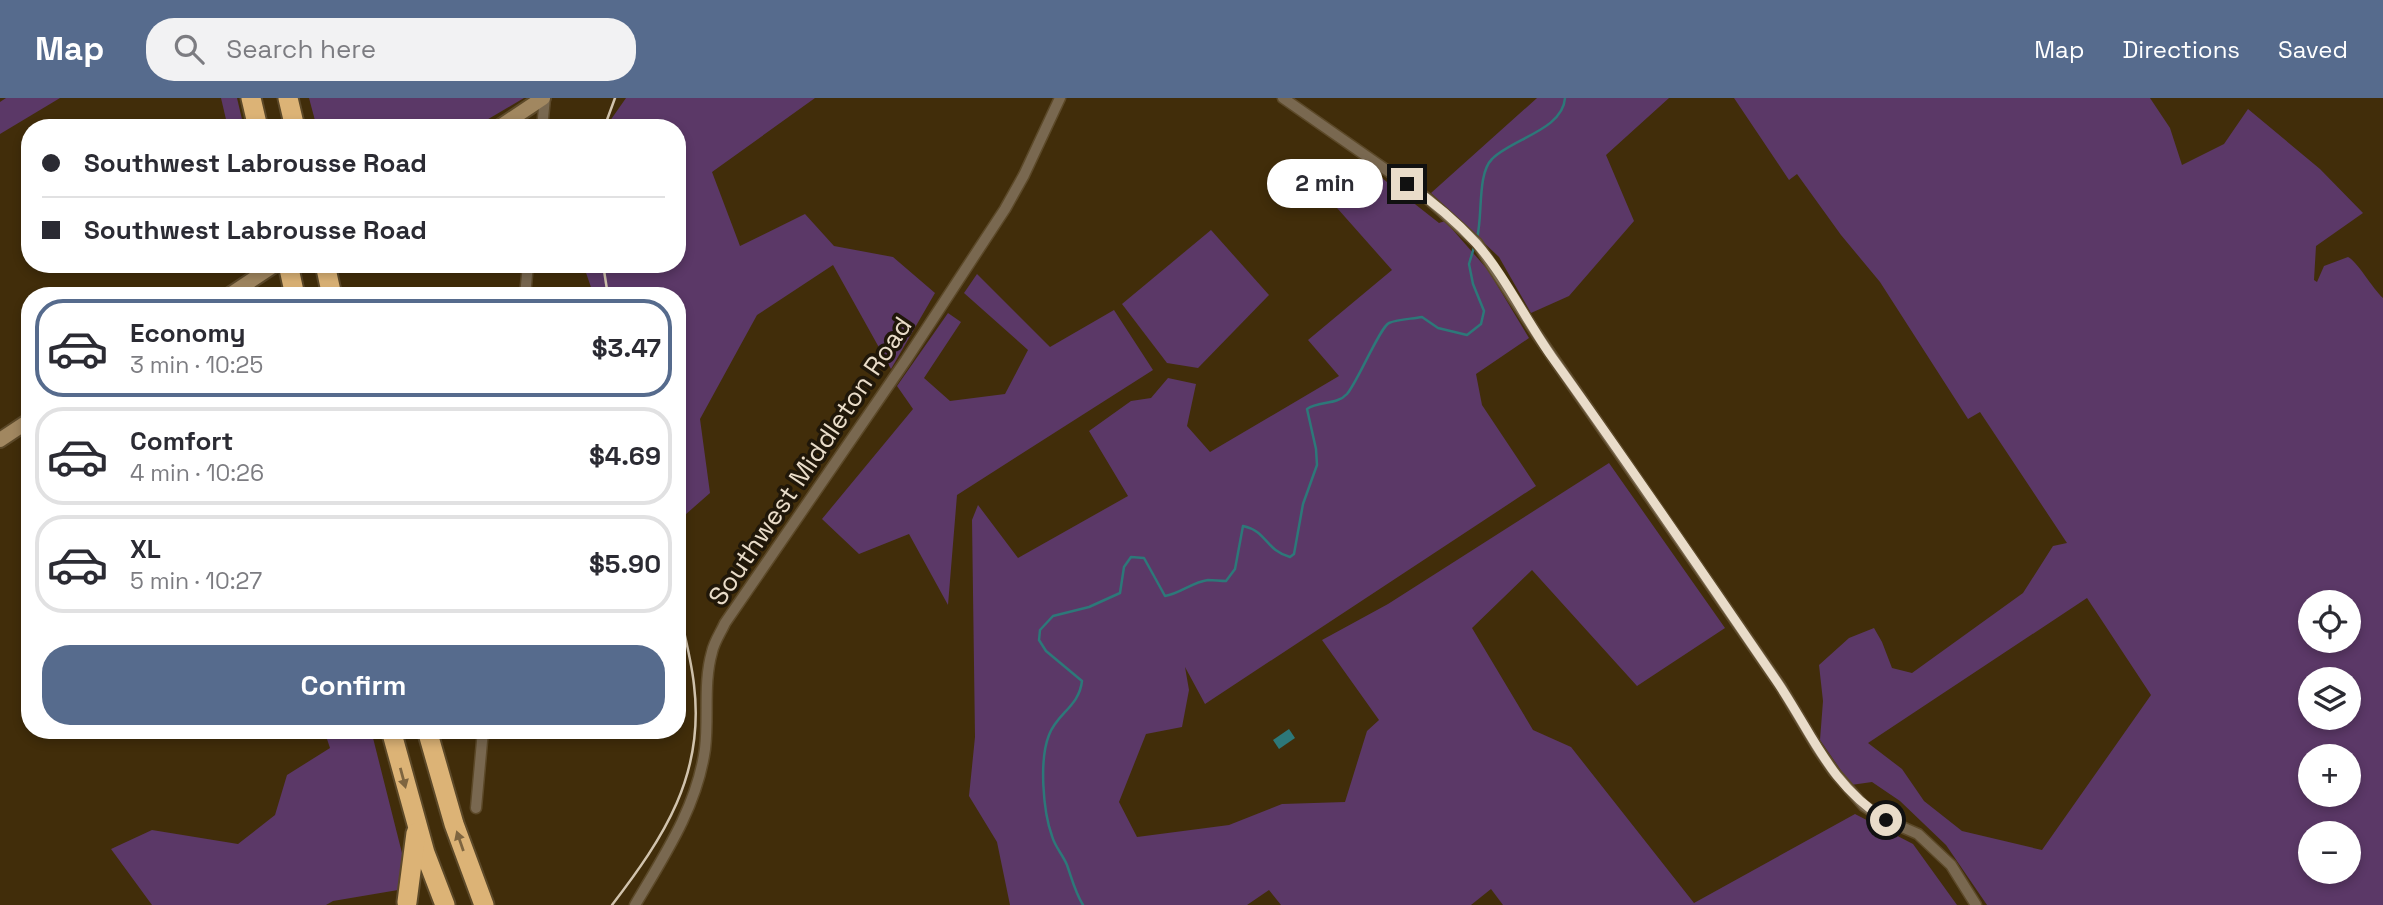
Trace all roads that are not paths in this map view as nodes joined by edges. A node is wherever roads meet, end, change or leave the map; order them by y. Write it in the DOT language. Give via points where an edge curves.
graph roads {
  1 [pos="251,98"];
  2 [pos="288,98"];
  3 [pos="544,98"];
  4 [pos="1060,98"];
  5 [pos="1283,98"];
  6 [pos="256,119"];
  7 [pos="293,119"];
  8 [pos="512,119"];
  9 [pos="543,119"];
  10 [pos="262,273"];
  11 [pos="242,287"];
  12 [pos="21,426"];
  13 [pos="0,440"];
  14 [pos="393,739"];
  15 [pos="430,739"];
  16 [pos="482,739"];
  17 [pos="475,808"];
  18 [pos="417,825"];
  19 [pos="407,902"];
  20 [pos="445,905"];
  21 [pos="484,905"];
  22 [pos="635,905"];
  23 [pos="1976,905"];
  1 -- 6 [label="highway"];
  2 -- 7 [label="highway"];
  3 -- 8 [label="street"];
  3 -- 9 [label="street"];
  4 -- 22 [label="street, Southwest Middleton Road" via="1006,209 725,623 712,651 699,779 688,812"];
  5 -- 23 [label="street" via="1428,199 1490,261 1781,687 1834,772 1864,806 1918,834 1951,865"];
  10 -- 11 [label="street"];
  12 -- 13 [label="street"];
  14 -- 18 [label="highway, one-way"];
  21 -- 15 [label="highway, one-way"];
  16 -- 17 [label="street"];
  18 -- 19 [label="highway"];
  18 -- 20 [label="highway"];
}
